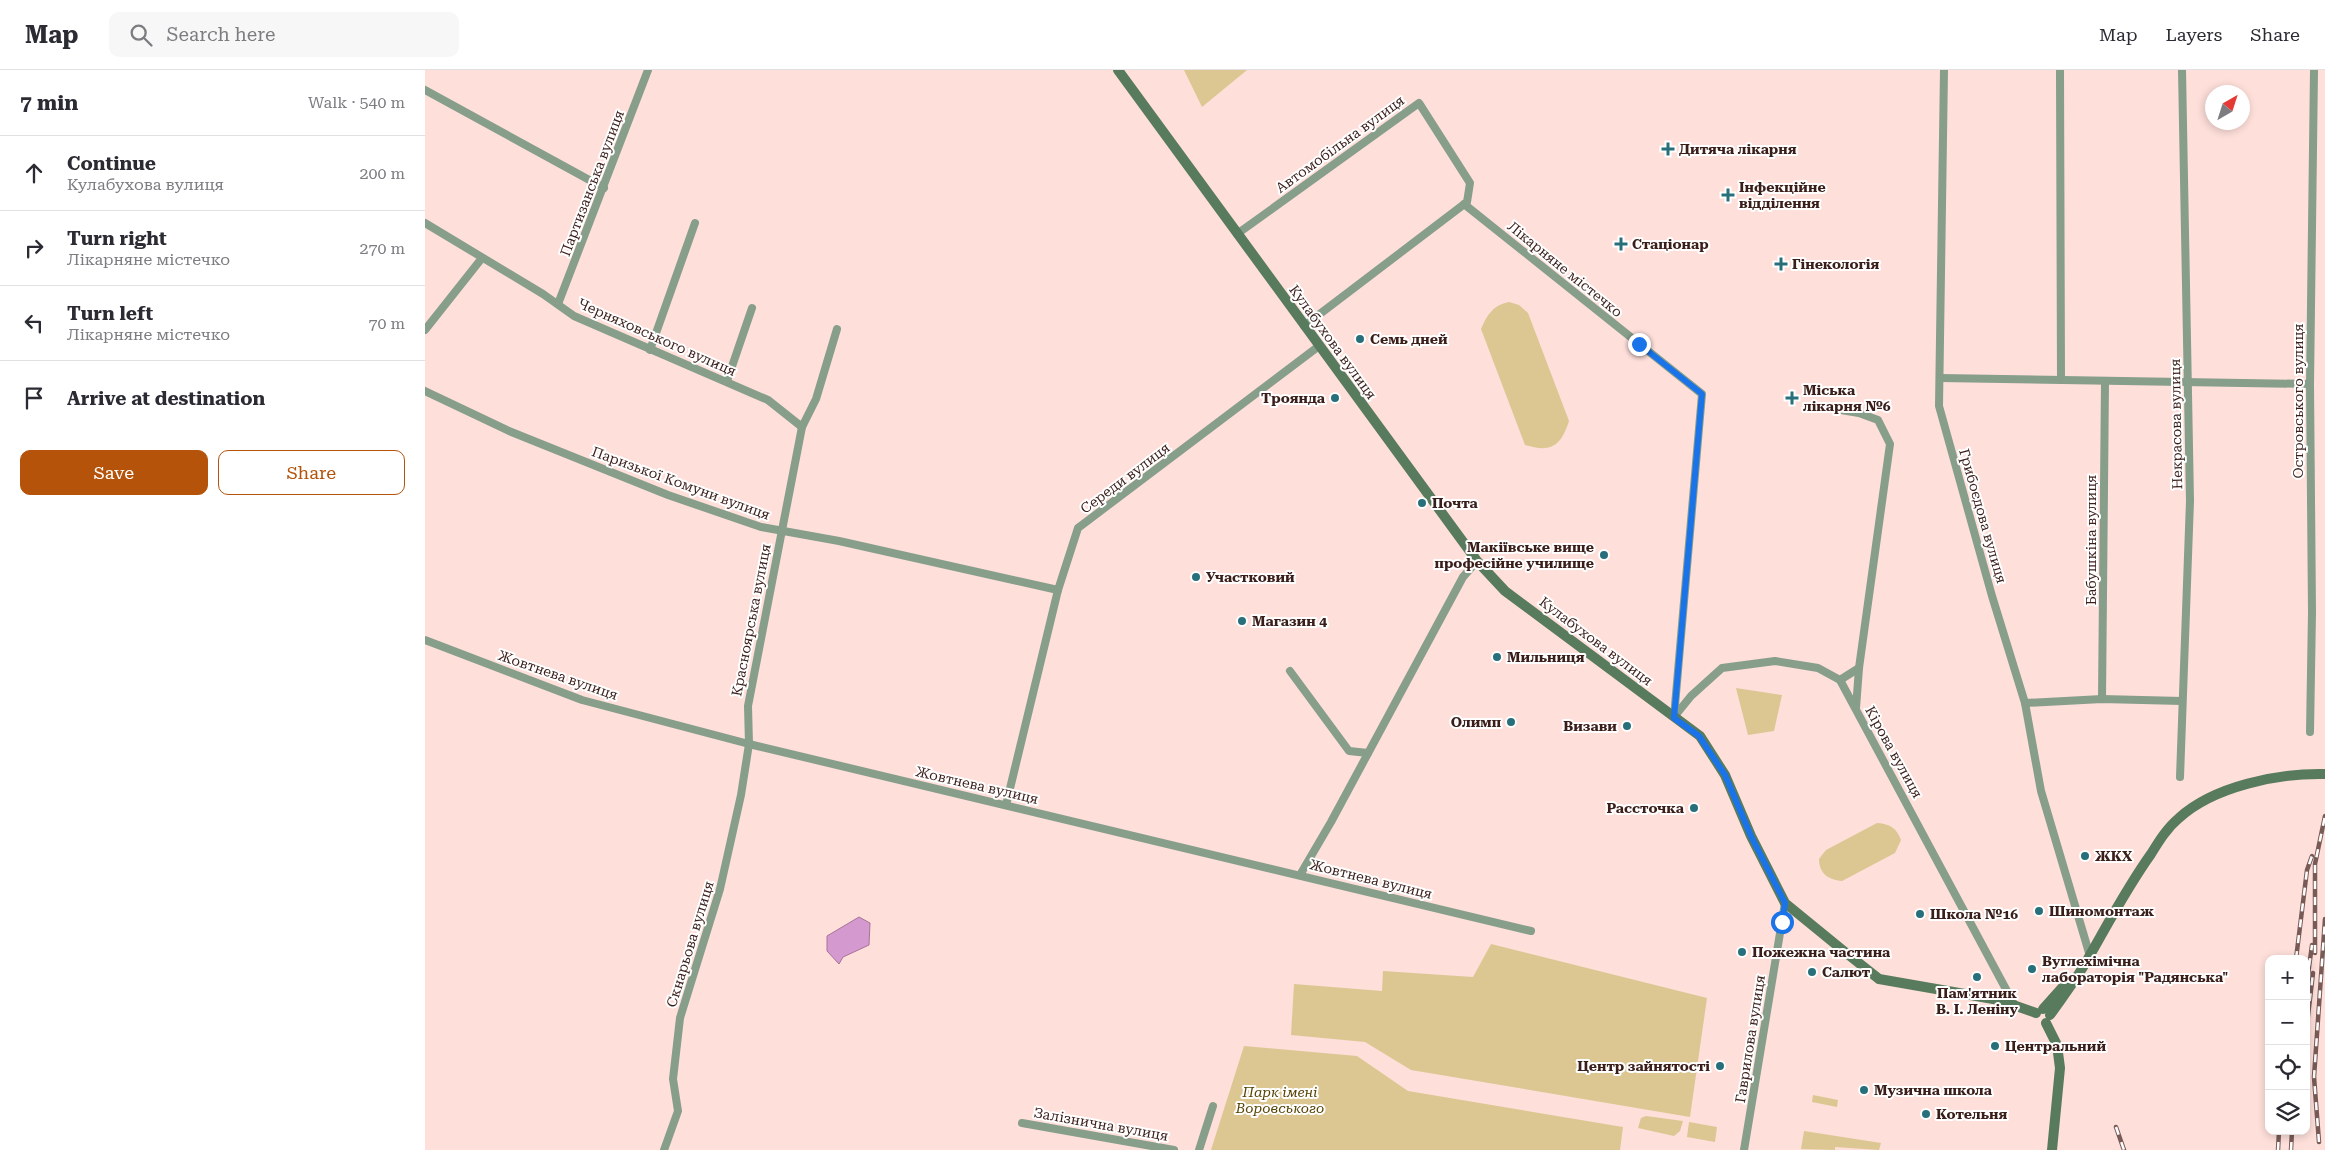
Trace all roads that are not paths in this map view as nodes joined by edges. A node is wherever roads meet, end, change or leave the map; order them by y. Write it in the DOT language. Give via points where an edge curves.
graph roads {
  1 [pos="648,70"];
  2 [pos="1118,70"];
  3 [pos="1944,70"];
  4 [pos="2060,70"];
  5 [pos="2182,70"];
  6 [pos="2314,70"];
  7 [pos="425,90"];
  8 [pos="604,188"];
  9 [pos="1464,204"];
  10 [pos="425,223"];
  11 [pos="695,223"];
  12 [pos="1237,234"];
  13 [pos="482,258"];
  14 [pos="558,304"];
  15 [pos="752,308"];
  16 [pos="1304,326"];
  17 [pos="837,329"];
  18 [pos="425,330"];
  19 [pos="1319,346"];
  20 [pos="649,350"];
  21 [pos="1939,378"];
  22 [pos="2061,380"];
  23 [pos="727,381"];
  24 [pos="2105,381"];
  25 [pos="2188,381"];
  26 [pos="2310,384"];
  27 [pos="425,391"];
  28 [pos="1841,410"];
  29 [pos="802,427"];
  30 [pos="781,531"];
  31 [pos="1477,561"];
  32 [pos="1058,590"];
  33 [pos="425,640"];
  34 [pos="1859,668"];
  35 [pos="1290,671"];
  36 [pos="1840,680"];
  37 [pos="2102,699"];
  38 [pos="2182,701"];
  39 [pos="2025,703"];
  40 [pos="1856,708"];
  41 [pos="1674,718"];
  42 [pos="2310,732"];
  43 [pos="749,744"];
  44 [pos="1368,752"];
  45 [pos="2325,774"];
  46 [pos="2180,777"];
  47 [pos="1006,805"];
  48 [pos="1300,875"];
  49 [pos="1785,903"];
  50 [pos="1531,930"];
  51 [pos="2090,956"];
  52 [pos="2015,1006"];
  53 [pos="2044,1015"];
  54 [pos="1213,1106"];
  55 [pos="1022,1123"];
  56 [pos="664,1150"];
  57 [pos="1175,1150"];
  58 [pos="1199,1150"];
  59 [pos="1744,1150"];
  60 [pos="2052,1150"];
  1 -- 8 [label="street, Партизанська вулиця"];
  2 -- 12 [label="street, Кулабухова вулиця"];
  3 -- 21 [label="street, Грибоєдова вулиця"];
  4 -- 22 [label="street"];
  5 -- 25 [label="street, Некрасова вулиця"];
  6 -- 26 [label="street, Островського вулиця"];
  7 -- 8 [label="street"];
  8 -- 14 [label="street, Партизанська вулиця"];
  9 -- 12 [label="street, Автомобільна вулиця" via="1469,183 1419,103"];
  9 -- 16 [label="street"];
  9 -- 41 [label="street, Лікарняне містечко" via="1702,394"];
  10 -- 13 [label="street, Черняховського вулиця"];
  11 -- 20 [label="street"];
  12 -- 16 [label="street, Кулабухова вулиця"];
  13 -- 14 [label="street, Черняховського вулиця"];
  13 -- 18 [label="street"];
  14 -- 20 [label="street, Черняховського вулиця" via="574,316"];
  15 -- 23 [label="street"];
  16 -- 19 [label="street, Кулабухова вулиця"];
  17 -- 29 [label="street, Красноярська вулиця" via="815,399"];
  19 -- 31 [label="street, Кулабухова вулиця"];
  19 -- 32 [label="street, Середи вулиця" via="1078,528"];
  20 -- 23 [label="street, Черняховського вулиця"];
  21 -- 22 [label="street"];
  21 -- 39 [label="street, Грибоєдова вулиця" via="1939,406"];
  22 -- 24 [label="street"];
  23 -- 29 [label="street, Черняховського вулиця" via="768,400"];
  24 -- 25 [label="street"];
  24 -- 37 [label="street, Бабушкіна вулиця"];
  25 -- 26 [label="street"];
  25 -- 38 [label="street, Некрасова вулиця" via="2190,501"];
  26 -- 42 [label="street, Островського вулиця"];
  27 -- 30 [label="street, Паризької Комуни вулиця" via="509,431 668,495"];
  28 -- 34 [label="street" via="1878,420 1890,444"];
  29 -- 30 [label="street, Красноярська вулиця"];
  30 -- 32 [label="street, Паризької Комуни вулиця"];
  30 -- 43 [label="street, Красноярська вулиця" via="748,706"];
  31 -- 41 [label="street, Кулабухова вулиця" via="1505,591"];
  31 -- 44 [label="street" via="1463,577"];
  32 -- 47 [label="street, Середи вулиця"];
  33 -- 43 [label="street, Жовтнева вулиця" via="582,700"];
  34 -- 36 [label="street"];
  34 -- 40 [label="street"];
  35 -- 44 [label="street" via="1349,751"];
  36 -- 40 [label="street, Кірова вулиця"];
  36 -- 41 [label="street" via="1818,668 1775,661 1722,668 1691,696"];
  37 -- 38 [label="street"];
  37 -- 39 [label="street"];
  38 -- 46 [label="street, Некрасова вулиця"];
  39 -- 51 [label="street, Грибоєдова вулиця" via="2041,791"];
  40 -- 52 [label="street, Кірова вулиця"];
  41 -- 49 [label="street, Кулабухова вулиця" via="1699,736 1725,775"];
  43 -- 47 [label="street, Жовтнева вулиця"];
  43 -- 56 [label="street, Скнарьова вулиця" via="720,889 681,1018 673,1079 678,1111"];
  44 -- 48 [label="street"];
  45 -- 51 [label="street" via="2309,773 2252,782 2221,793 2179,818 2139,870"];
  47 -- 48 [label="street, Жовтнева вулиця"];
  48 -- 50 [label="street, Жовтнева вулиця"];
  49 -- 52 [label="street, Кулабухова вулиця" via="1879,979 1999,1000"];
  49 -- 59 [label="street, Гаврилова вулиця"];
  51 -- 53 [label="street"];
  52 -- 53 [label="street, Кулабухова вулиця"];
  53 -- 60 [label="street" via="2057,1045 2060,1068"];
  54 -- 58 [label="street"];
  55 -- 57 [label="street, Залізнична вулиця"];
}
